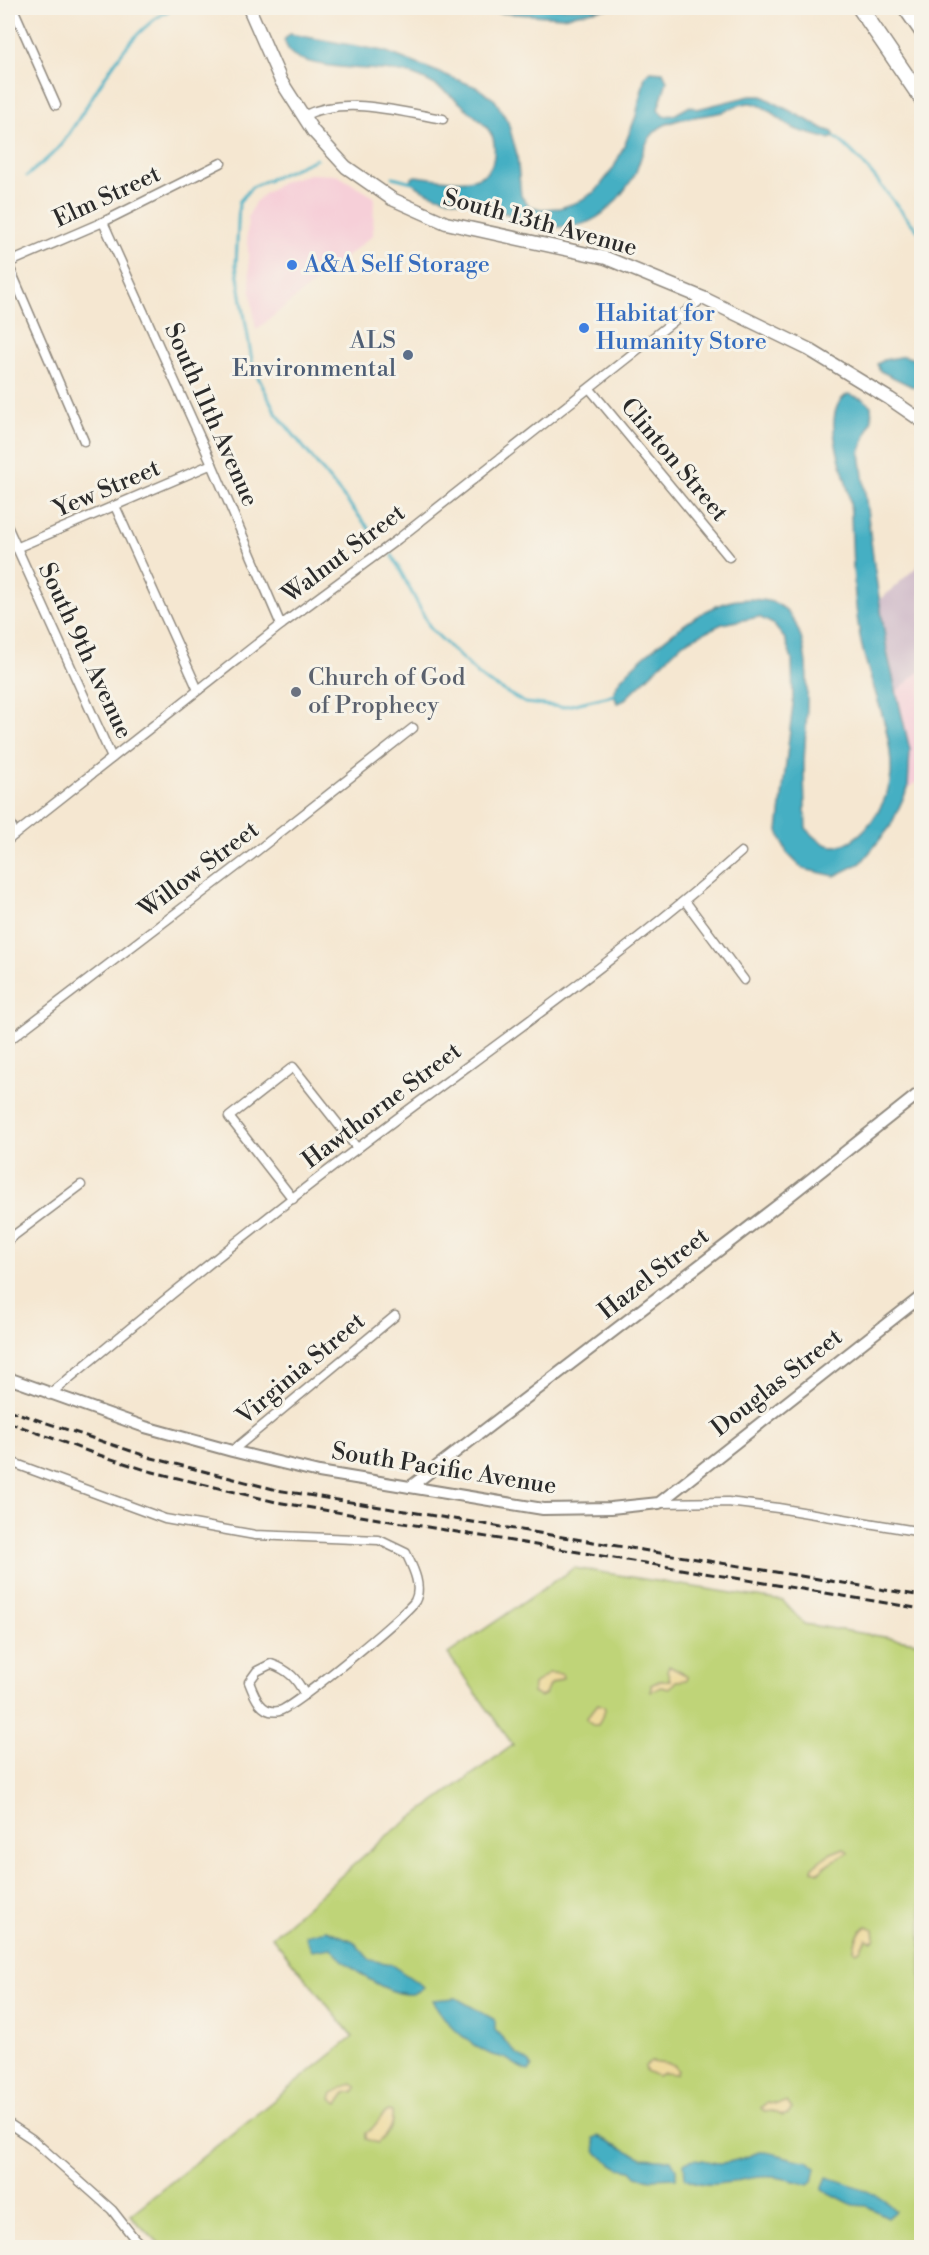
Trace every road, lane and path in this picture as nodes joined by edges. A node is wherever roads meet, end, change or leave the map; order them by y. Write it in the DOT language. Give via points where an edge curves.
graph roads {
  1 [pos="13,8"];
  2 [pos="249,8"];
  3 [pos="860,8"];
  4 [pos="906,8"];
  5 [pos="921,31"];
  6 [pos="921,99"];
  7 [pos="56,105"];
  8 [pos="303,116"];
  9 [pos="443,118"];
  10 [pos="221,164"];
  11 [pos="103,222"];
  12 [pos="8,264"];
  13 [pos="703,298"];
  14 [pos="590,389"];
  15 [pos="921,422"];
  16 [pos="84,441"];
  17 [pos="212,464"];
  18 [pos="115,506"];
  19 [pos="8,528"];
  20 [pos="16,548"];
  21 [pos="729,557"];
  22 [pos="281,625"];
  23 [pos="198,690"];
  24 [pos="413,728"];
  25 [pos="112,758"];
  26 [pos="8,818"];
  27 [pos="11,837"];
  28 [pos="741,852"];
  29 [pos="685,901"];
  30 [pos="744,980"];
  31 [pos="8,1041"];
  32 [pos="921,1091"];
  33 [pos="357,1148"];
  34 [pos="81,1185"];
  35 [pos="293,1198"];
  36 [pos="8,1240"];
  37 [pos="921,1296"];
  38 [pos="395,1316"];
  39 [pos="8,1378"];
  40 [pos="49,1395"];
  41 [pos="231,1451"];
  42 [pos="8,1461"];
  43 [pos="411,1487"];
  44 [pos="659,1503"];
  45 [pos="921,1532"];
  46 [pos="305,1695"];
  47 [pos="8,2124"];
  48 [pos="145,2247"];
  1 -- 7 [label="street"];
  2 -- 8 [label="main road, South 13th Avenue" via="281,81"];
  3 -- 6 [label="highway"];
  4 -- 5 [label="highway"];
  8 -- 9 [label="street" via="316,109 361,106"];
  8 -- 13 [label="main road, South 13th Avenue" via="346,167 392,199 446,223 606,258"];
  10 -- 11 [label="street, Elm Street"];
  11 -- 12 [label="street, Elm Street"];
  11 -- 17 [label="street, South 11th Avenue"];
  12 -- 16 [label="street"];
  13 -- 14 [label="street, Walnut Street"];
  13 -- 15 [label="main road, South 13th Avenue" via="808,349"];
  14 -- 21 [label="street, Clinton Street"];
  14 -- 22 [label="street, Walnut Street"];
  17 -- 18 [label="street, Yew Street"];
  17 -- 22 [label="street, South 11th Avenue"];
  18 -- 20 [label="street, Yew Street"];
  18 -- 23 [label="street"];
  19 -- 20 [label="street, South 9th Avenue"];
  20 -- 25 [label="street, South 9th Avenue"];
  22 -- 23 [label="street, Walnut Street"];
  23 -- 25 [label="street, Walnut Street"];
  24 -- 31 [label="street, Willow Street"];
  25 -- 27 [label="street, Walnut Street"];
  26 -- 27 [label="street"];
  28 -- 29 [label="street, Hawthorne Street"];
  29 -- 30 [label="street"];
  29 -- 33 [label="street, Hawthorne Street"];
  32 -- 43 [label="street, Hazel Street"];
  33 -- 35 [label="street, Hawthorne Street"];
  33 -- 35 [label="street" via="293,1067 256,1095 230,1116"];
  34 -- 36 [label="street"];
  35 -- 40 [label="street, Hawthorne Street"];
  37 -- 44 [label="street, Douglas Street"];
  38 -- 41 [label="street, Virginia Street"];
  39 -- 40 [label="street, South Pacific Avenue"];
  40 -- 41 [label="street, South Pacific Avenue"];
  41 -- 43 [label="street, South Pacific Avenue" via="319,1472"];
  42 -- 46 [label="street" via="165,1519 255,1535 379,1540 406,1553 417,1578 416,1599 402,1616"];
  43 -- 44 [label="street, South Pacific Avenue" via="543,1509 611,1509"];
  44 -- 45 [label="street, South Pacific Avenue" via="728,1502"];
  46 -- 46 [label="street" via="279,1711 266,1710 255,1699 249,1682 257,1671 271,1664 284,1668 298,1680"];
  47 -- 48 [label="street" via="33,2139 112,2210"];
}
